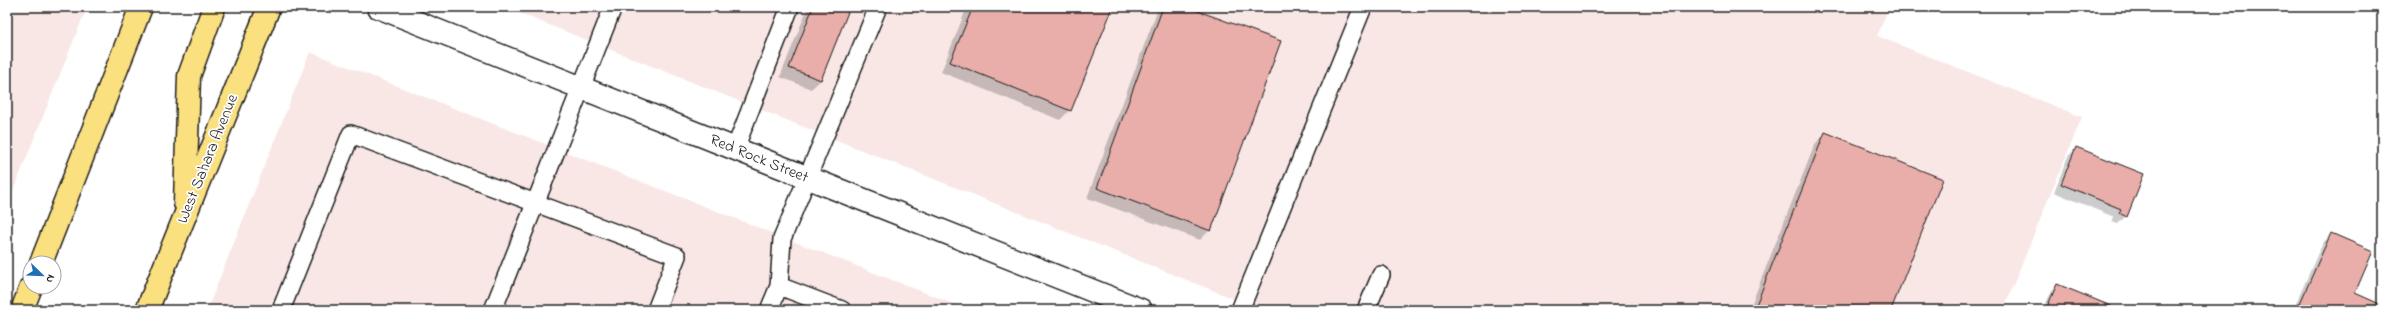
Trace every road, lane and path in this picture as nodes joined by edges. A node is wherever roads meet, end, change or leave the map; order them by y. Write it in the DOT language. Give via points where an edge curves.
graph roads {
  1 [pos="141,7"];
  2 [pos="214,7"];
  3 [pos="269,7"];
  4 [pos="378,7"];
  5 [pos="614,7"];
  6 [pos="790,7"];
  7 [pos="878,7"];
  8 [pos="1363,7"];
  9 [pos="580,89"];
  10 [pos="735,149"];
  11 [pos="808,178"];
  12 [pos="535,202"];
  13 [pos="184,218"];
  14 [pos="43,255"];
  15 [pos="1381,275"];
  16 [pos="779,286"];
  17 [pos="28,295"];
  18 [pos="22,310"];
  19 [pos="147,310"];
  20 [pos="281,310"];
  21 [pos="493,310"];
  22 [pos="656,310"];
  23 [pos="769,310"];
  24 [pos="842,310"];
  25 [pos="1141,310"];
  26 [pos="1240,310"];
  27 [pos="1366,310"];
  1 -- 14 [label="main road"];
  2 -- 13 [label="main road" via="188,76"];
  3 -- 13 [label="main road, West Sahara Avenue"];
  4 -- 9 [label="street, Red Rock Street"];
  5 -- 9 [label="lane"];
  6 -- 10 [label="lane"];
  7 -- 11 [label="lane"];
  8 -- 26 [label="lane"];
  9 -- 10 [label="street, Red Rock Street"];
  9 -- 12 [label="lane"];
  10 -- 11 [label="street, Red Rock Street"];
  11 -- 16 [label="lane" via="782,239"];
  11 -- 25 [label="street, Red Rock Street"];
  12 -- 20 [label="lane" via="351,134"];
  12 -- 21 [label="lane"];
  12 -- 22 [label="lane" via="677,256"];
  13 -- 19 [label="main road, West Sahara Avenue"];
  15 -- 27 [label="lane"];
  16 -- 23 [label="lane"];
  16 -- 24 [label="lane"];
  17 -- 18 [label="main road"];
}
